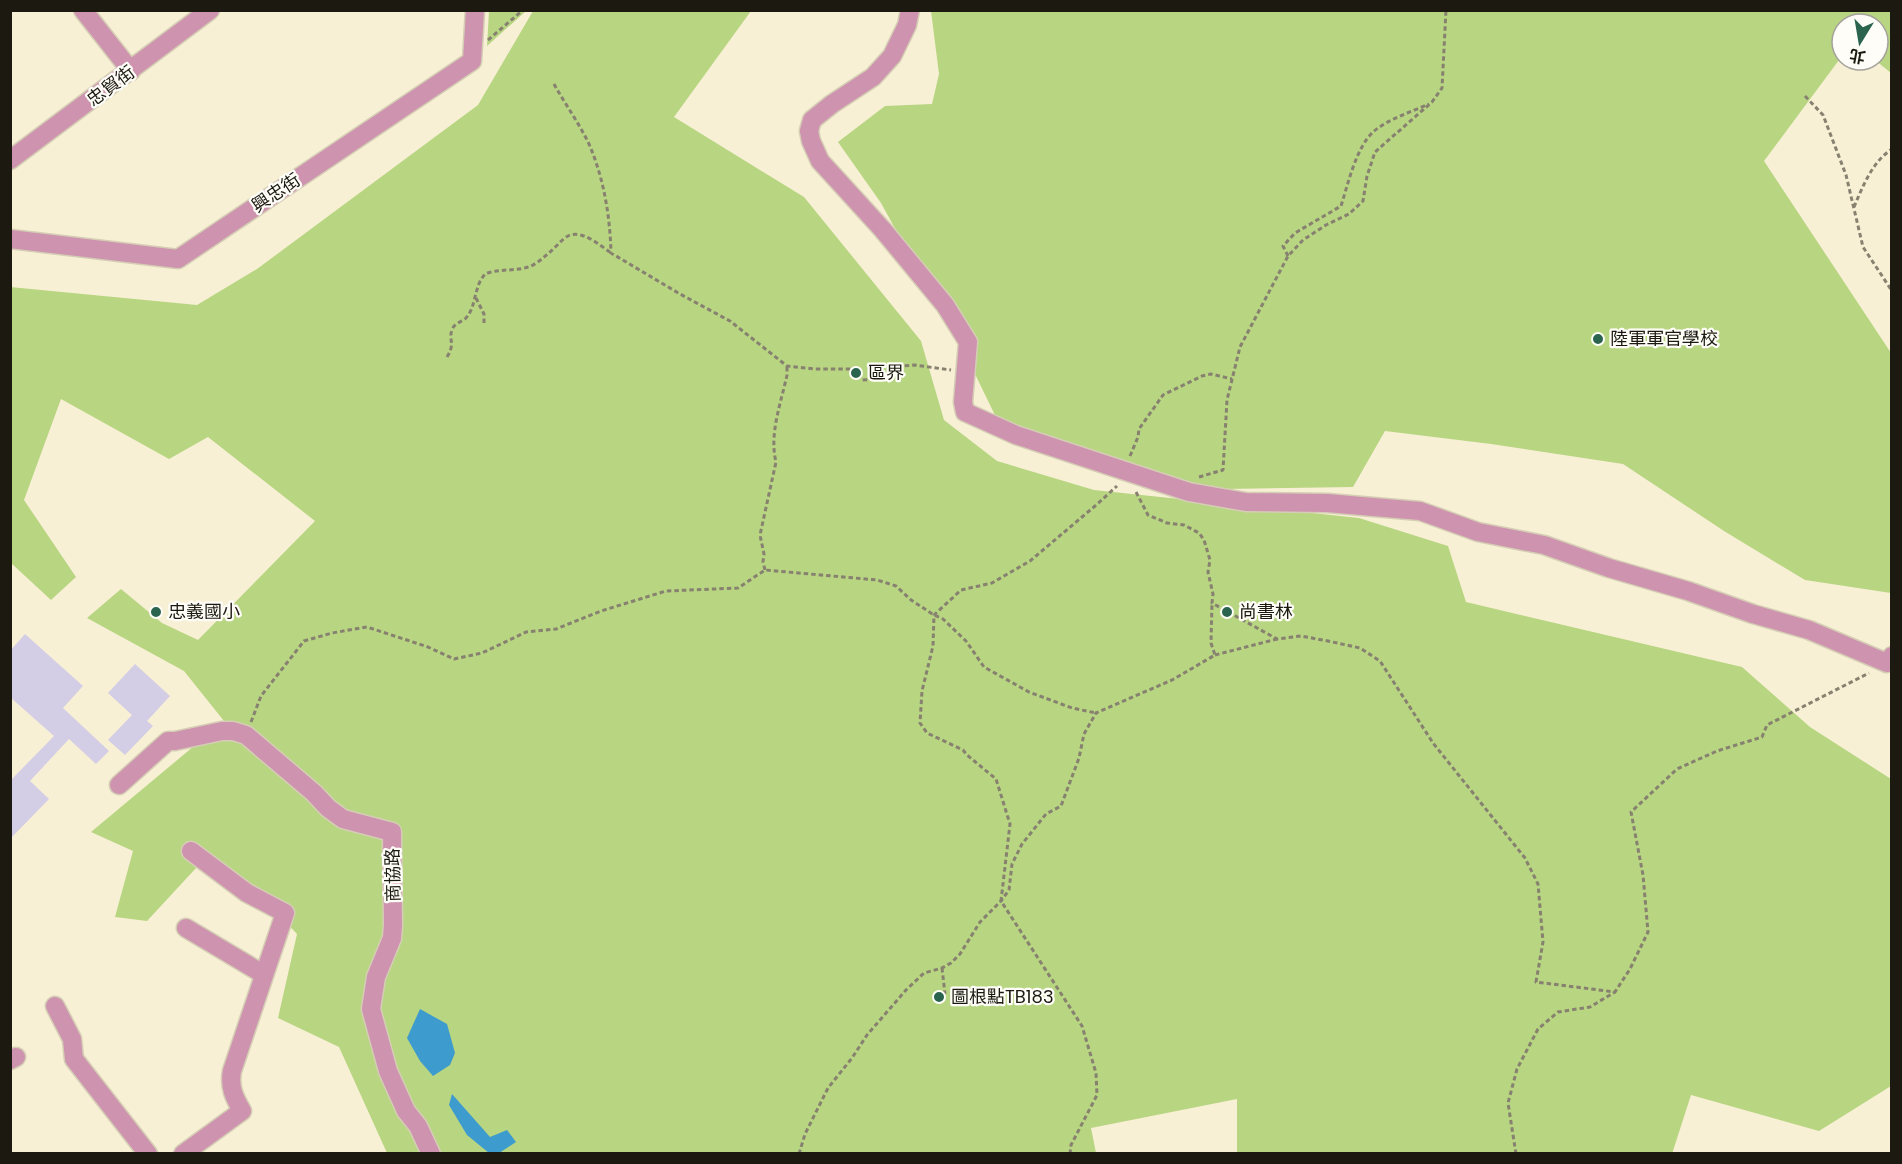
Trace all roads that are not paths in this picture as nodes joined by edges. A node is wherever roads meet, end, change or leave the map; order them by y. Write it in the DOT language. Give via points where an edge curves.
graph roads {
  1 [pos="84,10"];
  2 [pos="210,10"];
  3 [pos="475,10"];
  4 [pos="910,10"];
  5 [pos="131,71"];
  6 [pos="10,160"];
  7 [pos="10,239"];
  8 [pos="1889,660"];
  9 [pos="119,784"];
  10 [pos="192,850"];
  11 [pos="186,928"];
  12 [pos="263,974"];
  13 [pos="55,1005"];
  14 [pos="148,1154"];
  15 [pos="183,1154"];
  16 [pos="431,1154"];
  1 -- 5 [label="street"];
  2 -- 5 [label="street, 忠貿街"];
  3 -- 7 [label="street, 興忠街" via="472,61 178,259"];
  4 -- 8 [label="street" via="892,56 873,77 812,120 809,131 820,161 945,305 968,342 965,412 1016,435 1189,492 1245,502 1327,503 1420,511 1478,532 1544,545 1689,591"];
  5 -- 6 [label="street, 忠貿街"];
  9 -- 16 [label="street, 商協路" via="168,741 233,731 246,735 343,819 392,832 392,938 376,976 371,1009 388,1071"];
  10 -- 12 [label="street" via="248,894 285,913"];
  11 -- 12 [label="street"];
  12 -- 15 [label="street" via="230,1083 242,1111"];
  13 -- 14 [label="street" via="72,1039 74,1059"];
}
